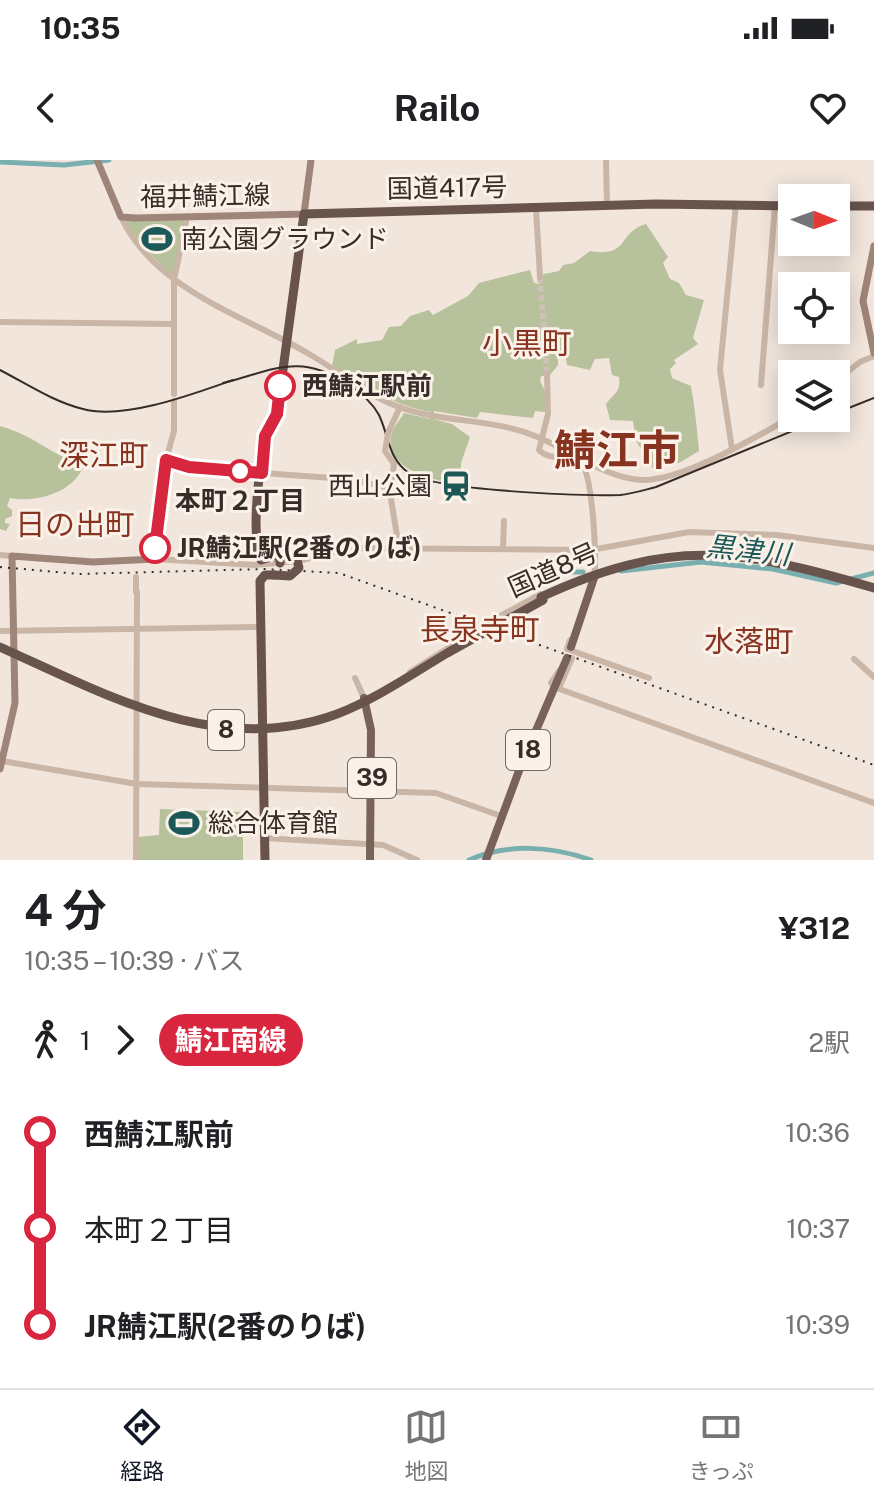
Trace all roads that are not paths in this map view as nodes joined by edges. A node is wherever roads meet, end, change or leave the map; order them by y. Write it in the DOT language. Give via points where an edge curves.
graph roads {
  1 [pos="97,160"];
  2 [pos="311,160"];
  3 [pos="606,160"];
  4 [pos="736,204"];
  5 [pos="775,205"];
  6 [pos="778,205"];
  7 [pos="607,206"];
  8 [pos="850,206"];
  9 [pos="874,206"];
  10 [pos="536,208"];
  11 [pos="304,214"];
  12 [pos="121,217"];
  13 [pos="187,217"];
  14 [pos="874,246"];
  15 [pos="540,277"];
  16 [pos="174,280"];
  17 [pos="0,322"];
  18 [pos="173,324"];
  19 [pos="287,342"];
  20 [pos="874,355"];
  21 [pos="850,371"];
  22 [pos="547,373"];
  23 [pos="761,385"];
  24 [pos="400,407"];
  25 [pos="778,424"];
  26 [pos="540,438"];
  27 [pos="732,449"];
  28 [pos="166,460"];
  29 [pos="262,473"];
  30 [pos="391,488"];
  31 [pos="504,521"];
  32 [pos="399,548"];
  33 [pos="503,548"];
  34 [pos="874,548"];
  35 [pos="594,549"];
  36 [pos="0,555"];
  37 [pos="12,556"];
  38 [pos="155,559"];
  39 [pos="280,559"];
  40 [pos="262,562"];
  41 [pos="594,575"];
  42 [pos="136,577"];
  43 [pos="577,582"];
  44 [pos="874,590"];
  45 [pos="511,614"];
  46 [pos="491,621"];
  47 [pos="261,627"];
  48 [pos="13,628"];
  49 [pos="482,629"];
  50 [pos="138,630"];
  51 [pos="0,631"];
  52 [pos="572,636"];
  53 [pos="0,646"];
  54 [pos="14,652"];
  55 [pos="854,659"];
  56 [pos="410,673"];
  57 [pos="874,677"];
  58 [pos="355,678"];
  59 [pos="649,678"];
  60 [pos="558,688"];
  61 [pos="365,700"];
  62 [pos="137,705"];
  63 [pos="262,729"];
  64 [pos="1,765"];
  65 [pos="137,784"];
  66 [pos="264,789"];
  67 [pos="370,794"];
  68 [pos="874,803"];
  69 [pos="501,816"];
  70 [pos="264,838"];
  71 [pos="369,844"];
  72 [pos="486,859"];
  73 [pos="136,860"];
  74 [pos="265,860"];
  75 [pos="368,860"];
  76 [pos="417,860"];
  1 -- 12 [label="main road, 福井鯖江線"];
  2 -- 11 [label="main road"];
  3 -- 7 [label="street"];
  4 -- 5 [label="highway, 国道417号"];
  4 -- 7 [label="highway, 国道417号"];
  4 -- 27 [label="street" via="720,370"];
  5 -- 6 [label="highway, 国道417号"];
  5 -- 23 [label="street"];
  7 -- 10 [label="highway, 国道417号"];
  8 -- 9 [label="highway"];
  10 -- 11 [label="highway, 国道417号"];
  10 -- 15 [label="street"];
  11 -- 13 [label="main road, 福井鯖江線"];
  11 -- 19 [label="highway"];
  12 -- 13 [label="main road, 福井鯖江線"];
  12 -- 16 [label="street" via="149,258"];
  13 -- 16 [label="street"];
  14 -- 20 [label="main road" via="863,310"];
  16 -- 18 [label="street"];
  16 -- 19 [label="street"];
  17 -- 18 [label="street"];
  18 -- 28 [label="street" via="174,431"];
  19 -- 24 [label="street"];
  19 -- 29 [label="highway" via="277,414 265,434"];
  20 -- 21 [label="street"];
  22 -- 26 [label="street" via="548,414"];
  24 -- 26 [label="street"];
  24 -- 30 [label="street, bridge" via="385,451 394,464"];
  25 -- 27 [label="street"];
  26 -- 27 [label="street" via="598,467 643,480 673,475"];
  26 -- 35 [label="street" via="543,455 583,466"];
  28 -- 29 [label="main road"];
  28 -- 38 [label="main road" via="155,521"];
  29 -- 30 [label="street"];
  29 -- 40 [label="highway" via="256,528"];
  30 -- 32 [label="street"];
  31 -- 33 [label="street"];
  32 -- 33 [label="street"];
  32 -- 39 [label="street" via="343,549"];
  33 -- 35 [label="street"];
  34 -- 35 [label="street" via="711,532"];
  35 -- 41 [label="street"];
  36 -- 37 [label="street"];
  37 -- 38 [label="main road" via="82,562"];
  37 -- 48 [label="main road"];
  38 -- 40 [label="street"];
  39 -- 40 [label="highway"];
  39 -- 47 [label="highway, bridge" via="296,556 299,568 290,576 265,575 260,581"];
  41 -- 43 [label="highway, 国道8号 / 8"];
  41 -- 44 [label="highway, 国道8号 / 8" via="641,563 702,557 762,562"];
  41 -- 60 [label="main road, 18"];
  42 -- 50 [label="street"];
  43 -- 45 [label="street" via="501,622"];
  43 -- 46 [label="street" via="550,589"];
  43 -- 56 [label="highway, 国道8号 / 8, bridge"];
  47 -- 50 [label="street"];
  47 -- 63 [label="highway"];
  48 -- 50 [label="street"];
  48 -- 51 [label="street"];
  48 -- 54 [label="main road"];
  49 -- 56 [label="street"];
  50 -- 62 [label="street"];
  52 -- 59 [label="street" via="567,649"];
  53 -- 54 [label="highway, 国道8号 / 8"];
  54 -- 62 [label="highway, 国道8号 / 8"];
  54 -- 64 [label="main road" via="14,719"];
  55 -- 57 [label="street"];
  56 -- 61 [label="highway, 国道8号 / 8"];
  58 -- 61 [label="street"];
  60 -- 68 [label="street"];
  60 -- 69 [label="main road, 18"];
  61 -- 63 [label="highway, 国道8号 / 8" via="321,719"];
  61 -- 67 [label="main road, 39" via="371,730"];
  62 -- 63 [label="highway, 国道8号 / 8" via="205,727"];
  62 -- 65 [label="street"];
  63 -- 66 [label="highway"];
  64 -- 65 [label="street"];
  65 -- 66 [label="street"];
  65 -- 73 [label="street"];
  66 -- 67 [label="street"];
  66 -- 70 [label="highway"];
  67 -- 69 [label="street" via="436,793"];
  67 -- 71 [label="main road, 39"];
  69 -- 72 [label="main road, 18"];
  70 -- 71 [label="street"];
  70 -- 74 [label="highway"];
  71 -- 75 [label="main road, 39"];
  71 -- 76 [label="street" via="391,846"];
}
